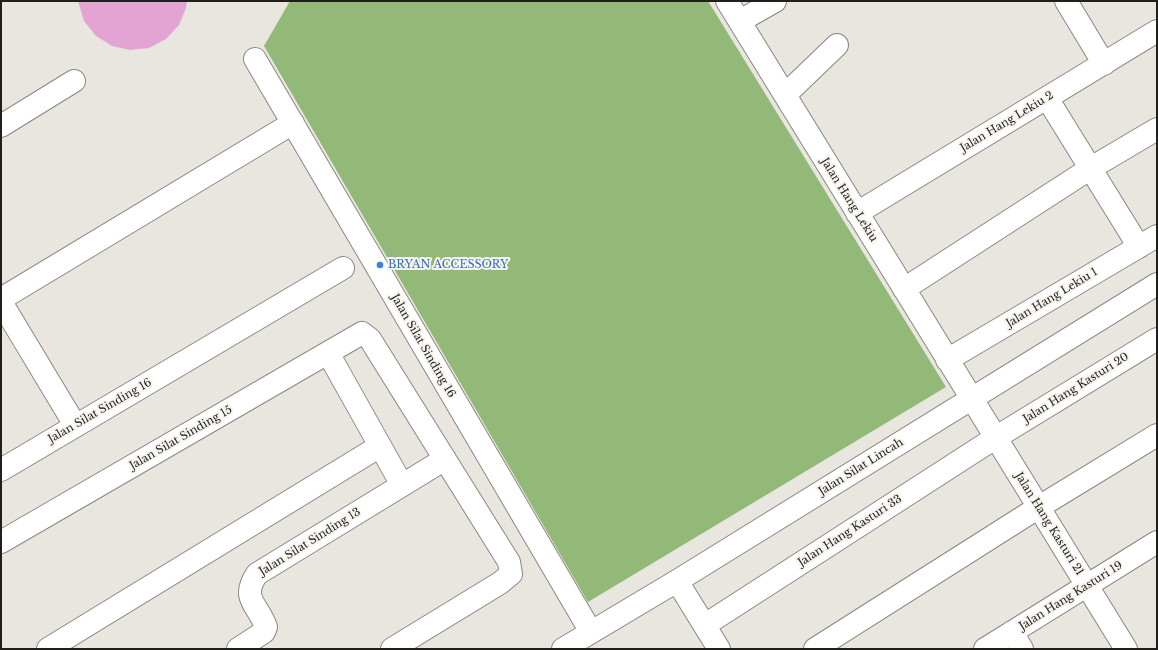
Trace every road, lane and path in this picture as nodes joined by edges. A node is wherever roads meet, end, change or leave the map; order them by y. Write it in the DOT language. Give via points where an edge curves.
graph roads {
  1 [pos="728,1"];
  2 [pos="775,1"];
  3 [pos="1066,1"];
  4 [pos="740,21"];
  5 [pos="1157,31"];
  6 [pos="837,45"];
  7 [pos="255,59"];
  8 [pos="1104,64"];
  9 [pos="74,81"];
  10 [pos="785,96"];
  11 [pos="1047,98"];
  12 [pos="293,123"];
  13 [pos="1,126"];
  14 [pos="1157,129"];
  15 [pos="1091,168"];
  16 [pos="858,213"];
  17 [pos="1157,236"];
  18 [pos="1138,247"];
  19 [pos="343,268"];
  20 [pos="1157,284"];
  21 [pos="904,289"];
  22 [pos="1,300"];
  23 [pos="1157,339"];
  24 [pos="328,353"];
  25 [pos="947,360"];
  26 [pos="971,398"];
  27 [pos="75,425"];
  28 [pos="1157,435"];
  29 [pos="995,438"];
  30 [pos="380,446"];
  31 [pos="445,459"];
  32 [pos="1,470"];
  33 [pos="402,485"];
  34 [pos="1039,507"];
  35 [pos="1,542"];
  36 [pos="1157,542"];
  37 [pos="677,581"];
  38 [pos="1087,586"];
  39 [pos="705,625"];
  40 [pos="591,632"];
  41 [pos="1017,640"];
  42 [pos="48,649"];
  43 [pos="238,649"];
  44 [pos="392,649"];
  45 [pos="563,649"];
  46 [pos="719,649"];
  47 [pos="816,649"];
  48 [pos="985,649"];
  49 [pos="1126,649"];
  1 -- 4 [label="street, Jalan Hang Lekiu"];
  2 -- 4 [label="street"];
  3 -- 8 [label="street"];
  4 -- 10 [label="street, Jalan Hang Lekiu"];
  5 -- 8 [label="street, Jalan Hang Lekiu 2"];
  6 -- 10 [label="street"];
  7 -- 12 [label="street, Jalan Silat Sinding 16"];
  8 -- 11 [label="street, Jalan Hang Lekiu 2"];
  9 -- 13 [label="street"];
  10 -- 16 [label="street, Jalan Hang Lekiu"];
  11 -- 15 [label="street"];
  11 -- 16 [label="street, Jalan Hang Lekiu 2"];
  12 -- 22 [label="street"];
  12 -- 40 [label="street, Jalan Silat Sinding 16"];
  14 -- 15 [label="street"];
  15 -- 18 [label="street"];
  15 -- 21 [label="street"];
  16 -- 21 [label="street, Jalan Hang Lekiu"];
  17 -- 18 [label="street, Jalan Hang Lekiu 1"];
  18 -- 25 [label="street, Jalan Hang Lekiu 1"];
  19 -- 27 [label="street, Jalan Silat Sinding 16"];
  20 -- 26 [label="street, Jalan Silat Lincah"];
  21 -- 25 [label="street, Jalan Hang Lekiu"];
  22 -- 27 [label="street"];
  23 -- 29 [label="street, Jalan Hang Kasturi 20"];
  24 -- 30 [label="street"];
  24 -- 31 [label="street, Jalan Silat Sinding 15" via="362,333 370,339"];
  24 -- 35 [label="street, Jalan Silat Sinding 15"];
  25 -- 26 [label="street, Jalan Hang Lekiu"];
  26 -- 29 [label="street, Jalan Hang Kasturi 21"];
  26 -- 37 [label="street, Jalan Silat Lincah"];
  27 -- 32 [label="street, Jalan Silat Sinding 16"];
  28 -- 34 [label="street"];
  29 -- 34 [label="street, Jalan Hang Kasturi 21"];
  29 -- 39 [label="street, Jalan Hang Kasturi 33"];
  30 -- 33 [label="street"];
  30 -- 42 [label="street"];
  31 -- 33 [label="street, Jalan Silat Sinding 13"];
  31 -- 44 [label="street" via="509,562 511,574"];
  33 -- 43 [label="street, Jalan Silat Sinding 13" via="257,574 250,584 249,596 266,627 264,632"];
  34 -- 38 [label="street, Jalan Hang Kasturi 21"];
  34 -- 47 [label="street"];
  36 -- 38 [label="street, Jalan Hang Kasturi 19"];
  37 -- 39 [label="street"];
  37 -- 40 [label="street, Jalan Silat Lincah"];
  38 -- 41 [label="street, Jalan Hang Kasturi 19"];
  38 -- 49 [label="street, Jalan Hang Kasturi 21"];
  39 -- 46 [label="street"];
  40 -- 45 [label="street, Jalan Silat Lincah"];
  41 -- 48 [label="street, Jalan Hang Kasturi 19"];
}
